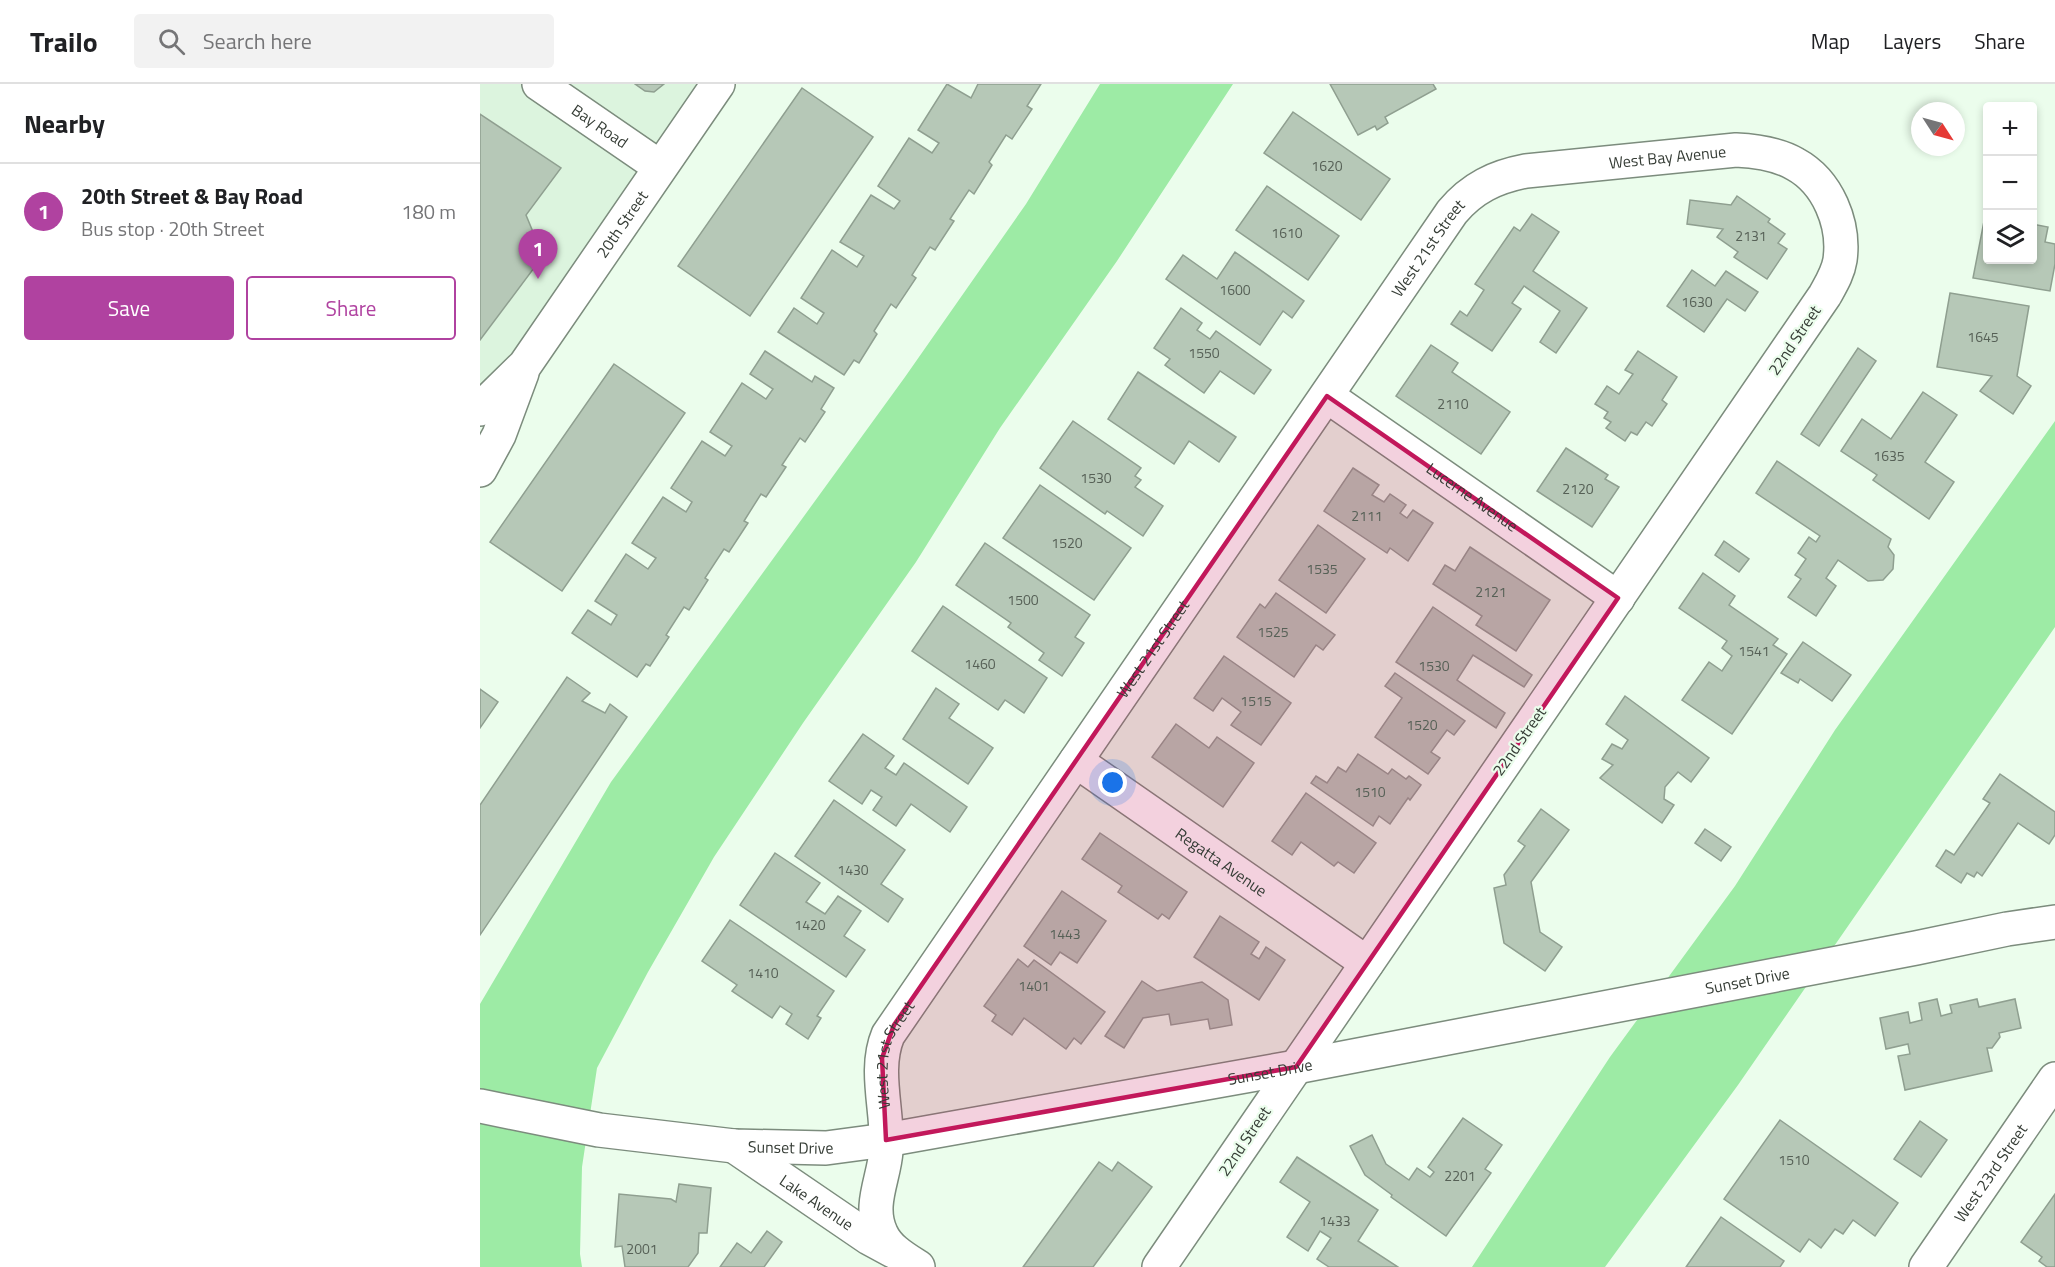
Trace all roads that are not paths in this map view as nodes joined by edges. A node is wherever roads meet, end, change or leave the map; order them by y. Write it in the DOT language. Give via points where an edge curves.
graph roads {
  1 [pos="539,84"];
  2 [pos="718,84"];
  3 [pos="660,167"];
  4 [pos="1485,184"];
  5 [pos="1831,202"];
  6 [pos="525,365"];
  7 [pos="1327,396"];
  8 [pos="480,410"];
  9 [pos="480,470"];
  10 [pos="1618,598"];
  11 [pos="1076,761"];
  12 [pos="2055,922"];
  13 [pos="1367,963"];
  14 [pos="1296,1067"];
  15 [pos="2055,1079"];
  16 [pos="480,1106"];
  17 [pos="886,1140"];
  18 [pos="734,1146"];
  19 [pos="909,1261"];
  20 [pos="1159,1267"];
  21 [pos="1926,1267"];
  1 -- 3 [label="street, Bay Road"];
  2 -- 3 [label="street, 20th Street"];
  3 -- 6 [label="street, 20th Street"];
  4 -- 5 [label="street, West Bay Avenue" via="1526,171 1737,150 1794,163 1816,180"];
  4 -- 7 [label="street, West 21st Street" via="1452,212"];
  5 -- 10 [label="street, 22nd Street" via="1840,246 1837,271 1829,288"];
  6 -- 8 [label="street, 20th Street"];
  6 -- 9 [label="street, 20th Street" via="499,435"];
  7 -- 10 [label="street, Lucerne Avenue"];
  7 -- 11 [label="street, West 21st Street"];
  10 -- 13 [label="street, 22nd Street"];
  11 -- 13 [label="street, Regatta Avenue"];
  11 -- 17 [label="street, West 21st Street" via="888,1035 882,1068"];
  12 -- 14 [label="street, Sunset Drive" via="2007,928"];
  13 -- 14 [label="street, 22nd Street"];
  14 -- 17 [label="street, Sunset Drive"];
  14 -- 20 [label="street, 22nd Street"];
  15 -- 21 [label="street, West 23rd Street"];
  16 -- 18 [label="street, Sunset Drive" via="599,1130"];
  17 -- 18 [label="street, Sunset Drive" via="826,1148"];
  17 -- 19 [label="street, Lake Avenue" via="876,1215 881,1235"];
  18 -- 19 [label="street, Lake Avenue"];
}
